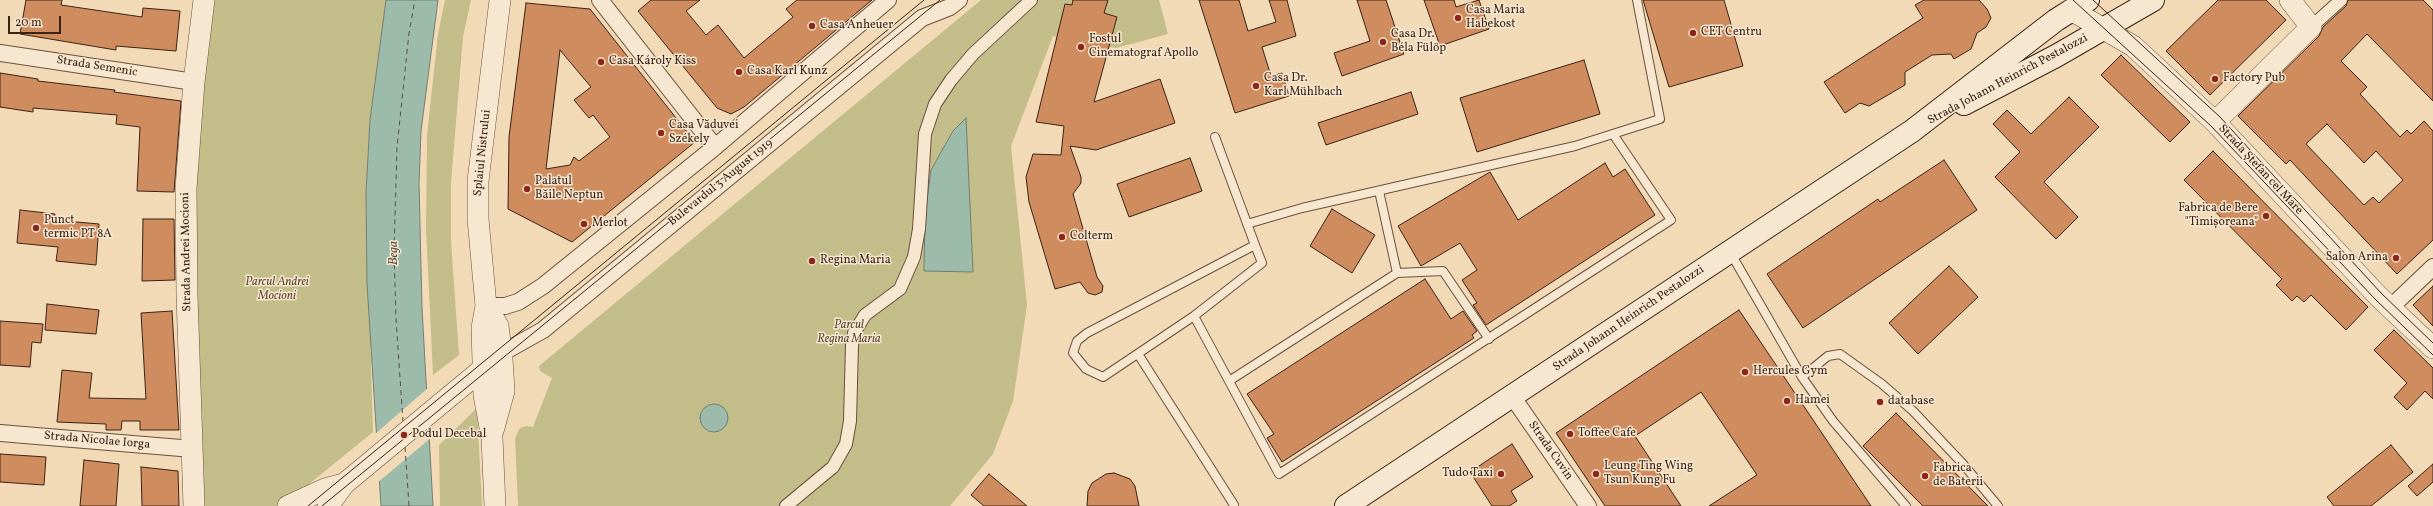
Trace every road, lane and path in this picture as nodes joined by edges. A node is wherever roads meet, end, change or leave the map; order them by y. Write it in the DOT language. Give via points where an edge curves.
graph roads {
  1 [pos="204,0"];
  2 [pos="500,0"];
  3 [pos="600,0"];
  4 [pos="888,0"];
  5 [pos="959,0"];
  6 [pos="1031,0"];
  7 [pos="1637,0"];
  8 [pos="2152,0"];
  9 [pos="2290,0"];
  10 [pos="2341,0"];
  11 [pos="2080,5"];
  12 [pos="2311,27"];
  13 [pos="2104,28"];
  14 [pos="0,52"];
  15 [pos="194,82"];
  16 [pos="2215,122"];
  17 [pos="1912,131"];
  18 [pos="1613,134"];
  19 [pos="1215,137"];
  20 [pos="714,147"];
  21 [pos="1379,191"];
  22 [pos="1247,224"];
  23 [pos="1255,245"];
  24 [pos="1730,252"];
  25 [pos="2433,267"];
  26 [pos="1397,273"];
  27 [pos="486,306"];
  28 [pos="2391,307"];
  29 [pos="1194,316"];
  30 [pos="1488,339"];
  31 [pos="2433,348"];
  32 [pos="502,353"];
  33 [pos="1138,354"];
  34 [pos="484,367"];
  35 [pos="1802,377"];
  36 [pos="1229,381"];
  37 [pos="1512,396"];
  38 [pos="0,433"];
  39 [pos="492,438"];
  40 [pos="193,449"];
  41 [pos="344,484"];
  42 [pos="1234,505"];
  43 [pos="194,506"];
  44 [pos="288,506"];
  45 [pos="328,506"];
  46 [pos="495,506"];
  47 [pos="786,506"];
  48 [pos="1346,506"];
  49 [pos="1588,506"];
  50 [pos="1906,506"];
  51 [pos="1998,506"];
  1 -- 15 [label="street, Strada Andrei Mocioni"];
  2 -- 27 [label="street, Splaiul Nistrului" via="478,181 478,219"];
  3 -- 20 [label="street"];
  4 -- 20 [label="street"];
  5 -- 32 [label="street, Bulevardul 3 August 1919" via="950,7 922,18 543,330"];
  6 -- 47 [label="street" via="973,54 935,104 924,134 919,229 914,256 900,289 865,315 854,332 850,421 846,444 833,467"];
  7 -- 18 [label="lane" via="1660,119"];
  8 -- 13 [label="main road, Strada Johann Heinrich Pestalozzi"];
  9 -- 12 [label="street"];
  10 -- 12 [label="street"];
  11 -- 13 [label="street, Strada Ștefan cel Mare"];
  11 -- 17 [label="main road, Strada Johann Heinrich Pestalozzi"];
  12 -- 16 [label="street"];
  13 -- 16 [label="street, Strada Ștefan cel Mare" via="2133,46"];
  13 -- 17 [label="main road, Strada Johann Heinrich Pestalozzi"];
  14 -- 15 [label="street, Strada Semenic"];
  15 -- 40 [label="street, Strada Andrei Mocioni" via="187,180 186,239"];
  16 -- 28 [label="street, Strada Ștefan cel Mare"];
  17 -- 24 [label="main road, Strada Johann Heinrich Pestalozzi"];
  18 -- 21 [label="lane" via="1575,146"];
  18 -- 30 [label="lane" via="1671,220"];
  19 -- 22 [label="lane"];
  20 -- 27 [label="street" via="543,286 518,302 505,306"];
  21 -- 22 [label="lane" via="1302,208"];
  21 -- 26 [label="lane"];
  22 -- 23 [label="lane"];
  23 -- 29 [label="lane" via="1262,263"];
  23 -- 33 [label="lane" via="1093,330 1077,341 1073,353 1086,369 1103,377"];
  24 -- 35 [label="lane"];
  24 -- 37 [label="main road, Strada Johann Heinrich Pestalozzi"];
  25 -- 28 [label="street"];
  26 -- 30 [label="lane" via="1443,271"];
  26 -- 36 [label="lane"];
  27 -- 32 [label="street, Splaiul Nistrului" via="498,326"];
  27 -- 34 [label="street, Splaiul Nistrului" via="482,328"];
  28 -- 31 [label="street, Strada Ștefan cel Mare"];
  29 -- 33 [label="lane"];
  29 -- 36 [label="lane"];
  30 -- 36 [label="lane" via="1279,474"];
  32 -- 34 [label="street, Bulevardul 3 August 1919"];
  32 -- 39 [label="street, Splaiul Nistrului" via="504,391"];
  33 -- 42 [label="lane"];
  34 -- 39 [label="street, Splaiul Nistrului" via="484,395"];
  34 -- 41 [label="street"];
  35 -- 50 [label="lane" via="1833,421"];
  35 -- 51 [label="lane" via="1828,356 1840,354 1882,384 1913,411"];
  37 -- 48 [label="main road, Strada Johann Heinrich Pestalozzi"];
  37 -- 49 [label="street, Strada Cuvin"];
  38 -- 40 [label="street, Strada Nicolae Iorga"];
  39 -- 46 [label="street, Splaiul Nistrului"];
  40 -- 43 [label="street, Strada Andrei Mocioni"];
  41 -- 44 [label="street" via="325,489"];
  41 -- 45 [label="street"];
}
